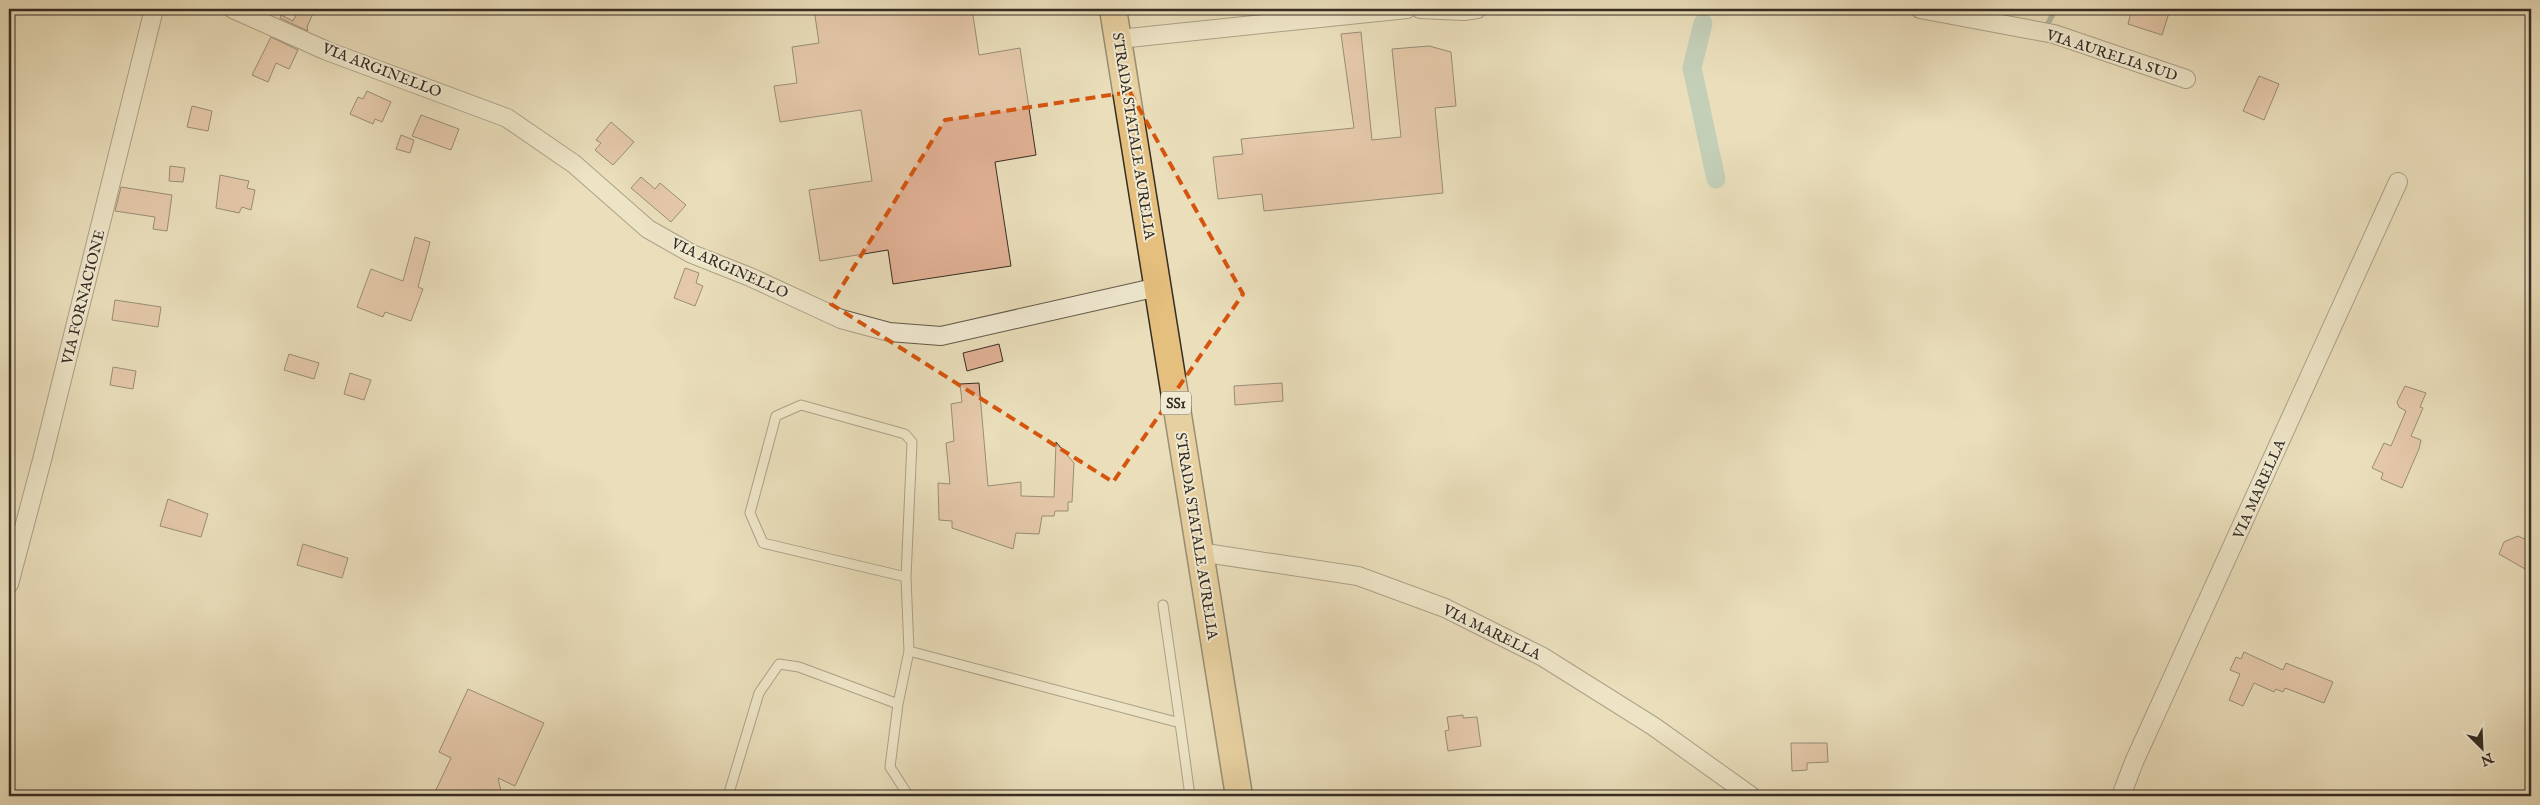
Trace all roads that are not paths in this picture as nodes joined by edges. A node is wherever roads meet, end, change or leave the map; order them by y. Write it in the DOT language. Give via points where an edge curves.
graph roads {
  1 [pos="154,9"];
  2 [pos="233,9"];
  3 [pos="1113,9"];
  4 [pos="1407,9"];
  5 [pos="1420,9"];
  6 [pos="1477,9"];
  7 [pos="1920,9"];
  8 [pos="1119,39"];
  9 [pos="2186,79"];
  10 [pos="2398,182"];
  11 [pos="1158,287"];
  12 [pos="1198,552"];
  13 [pos="906,577"];
  14 [pos="9,584"];
  15 [pos="1163,605"];
  16 [pos="909,651"];
  17 [pos="898,704"];
  18 [pos="1180,724"];
  19 [pos="728,796"];
  20 [pos="911,796"];
  21 [pos="1190,796"];
  22 [pos="1239,796"];
  23 [pos="1750,796"];
  24 [pos="2121,796"];
  1 -- 14 [label="street, VIA FORNACIONE"];
  2 -- 11 [label="street, VIA ARGINELLO" via="327,51 507,118 574,164 648,229 692,254 840,319 889,332 941,336"];
  3 -- 8 [label="main road, STRADA STATALE AURELIA / SS1"];
  4 -- 8 [label="street"];
  5 -- 6 [label="street"];
  7 -- 9 [label="street, VIA AURELIA SUD" via="2054,34"];
  8 -- 11 [label="main road, STRADA STATALE AURELIA / SS1"];
  10 -- 24 [label="street, VIA MARELLA"];
  11 -- 12 [label="main road, STRADA STATALE AURELIA / SS1"];
  12 -- 22 [label="main road, STRADA STATALE AURELIA / SS1"];
  12 -- 23 [label="street, VIA MARELLA" via="1358,576 1445,608 1543,657 1653,726"];
  13 -- 13 [label="lane" via="912,442 905,434 801,405 776,416 750,513 763,543"];
  13 -- 16 [label="lane"];
  15 -- 18 [label="lane"];
  16 -- 17 [label="lane"];
  16 -- 18 [label="lane"];
  17 -- 19 [label="lane" via="799,667 779,664 759,693"];
  17 -- 20 [label="lane" via="890,768"];
  18 -- 21 [label="lane"];
}
